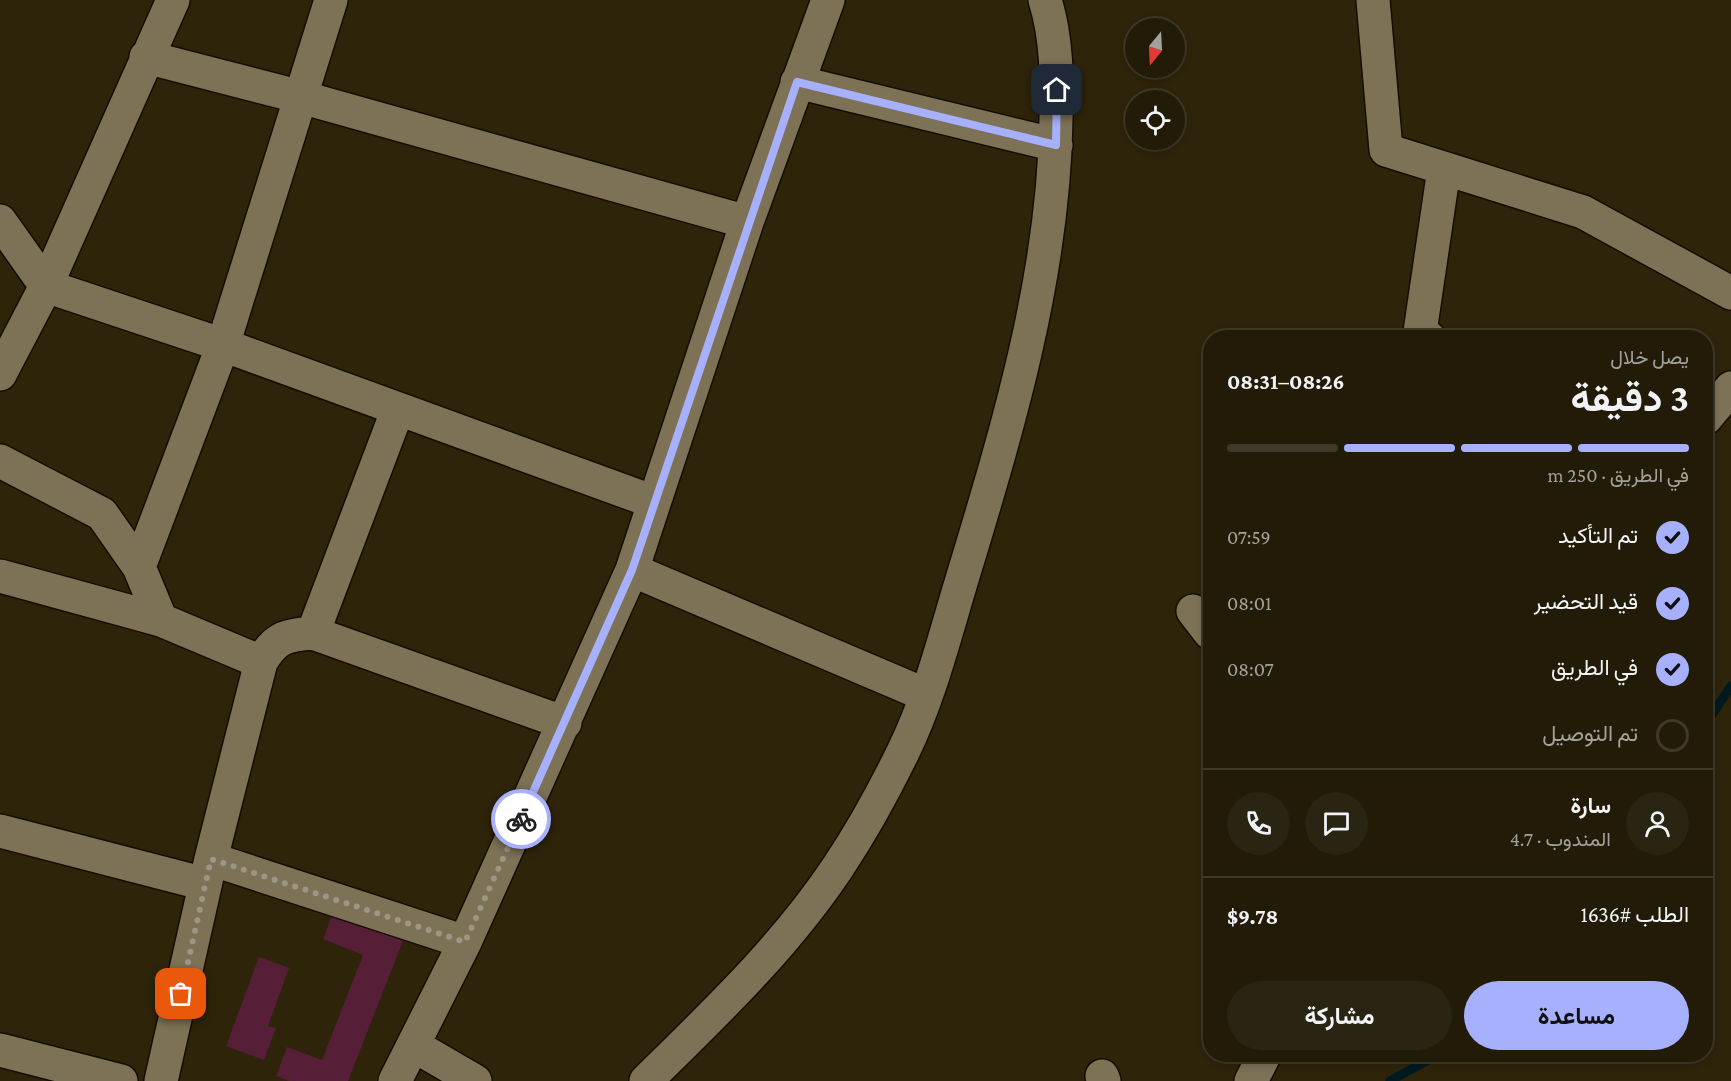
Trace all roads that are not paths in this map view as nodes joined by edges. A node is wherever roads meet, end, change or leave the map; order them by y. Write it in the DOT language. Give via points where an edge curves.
graph roads {
  1 [pos="332,0"];
  2 [pos="828,0"];
  3 [pos="1045,0"];
  4 [pos="1373,0"];
  5 [pos="168,2"];
  6 [pos="146,57"];
  7 [pos="797,82"];
  8 [pos="301,97"];
  9 [pos="1056,145"];
  10 [pos="1444,169"];
  11 [pos="0,220"];
  12 [pos="747,222"];
  13 [pos="46,286"];
  14 [pos="1731,292"];
  15 [pos="1420,330"];
  16 [pos="223,345"];
  17 [pos="0,374"];
  18 [pos="1731,388"];
  19 [pos="398,409"];
  20 [pos="1713,410"];
  21 [pos="0,461"];
  22 [pos="654,502"];
  23 [pos="139,567"];
  24 [pos="632,570"];
  25 [pos="0,576"];
  26 [pos="161,620"];
  27 [pos="313,633"];
  28 [pos="261,662"];
  29 [pos="926,695"];
  30 [pos="565,723"];
  31 [pos="0,831"];
  32 [pos="208,872"];
  33 [pos="465,942"];
  34 [pos="413,1045"];
  35 [pos="0,1050"];
  36 [pos="1261,1062"];
  37 [pos="121,1081"];
  38 [pos="161,1081"];
  39 [pos="395,1081"];
  40 [pos="475,1081"];
  41 [pos="646,1081"];
  42 [pos="1251,1081"];
  1 -- 8 [label="street"];
  2 -- 7 [label="street"];
  3 -- 9 [label="street" via="1057,72"];
  4 -- 10 [label="street" via="1386,150"];
  5 -- 6 [label="street"];
  6 -- 8 [label="street"];
  6 -- 13 [label="street"];
  7 -- 9 [label="street"];
  7 -- 12 [label="street"];
  8 -- 12 [label="street"];
  8 -- 16 [label="street"];
  9 -- 29 [label="street" via="1050,228 1024,353 980,520"];
  10 -- 14 [label="street" via="1583,212"];
  10 -- 15 [label="street"];
  11 -- 13 [label="street"];
  12 -- 22 [label="street"];
  13 -- 16 [label="street"];
  13 -- 17 [label="street"];
  16 -- 19 [label="street"];
  16 -- 23 [label="street"];
  18 -- 20 [label="street"];
  19 -- 22 [label="street"];
  19 -- 27 [label="street"];
  21 -- 23 [label="street" via="102,514"];
  22 -- 24 [label="street"];
  23 -- 26 [label="street"];
  24 -- 29 [label="street"];
  24 -- 30 [label="street"];
  25 -- 26 [label="street"];
  26 -- 28 [label="street"];
  27 -- 28 [label="street" via="292,634 272,644"];
  27 -- 30 [label="street"];
  28 -- 32 [label="street"];
  29 -- 41 [label="street" via="903,751 872,809 807,910 759,968"];
  30 -- 33 [label="street"];
  31 -- 32 [label="street"];
  32 -- 33 [label="street"];
  32 -- 38 [label="street"];
  33 -- 34 [label="street"];
  34 -- 39 [label="street"];
  34 -- 40 [label="street"];
  35 -- 37 [label="street"];
  36 -- 42 [label="street"];
}
